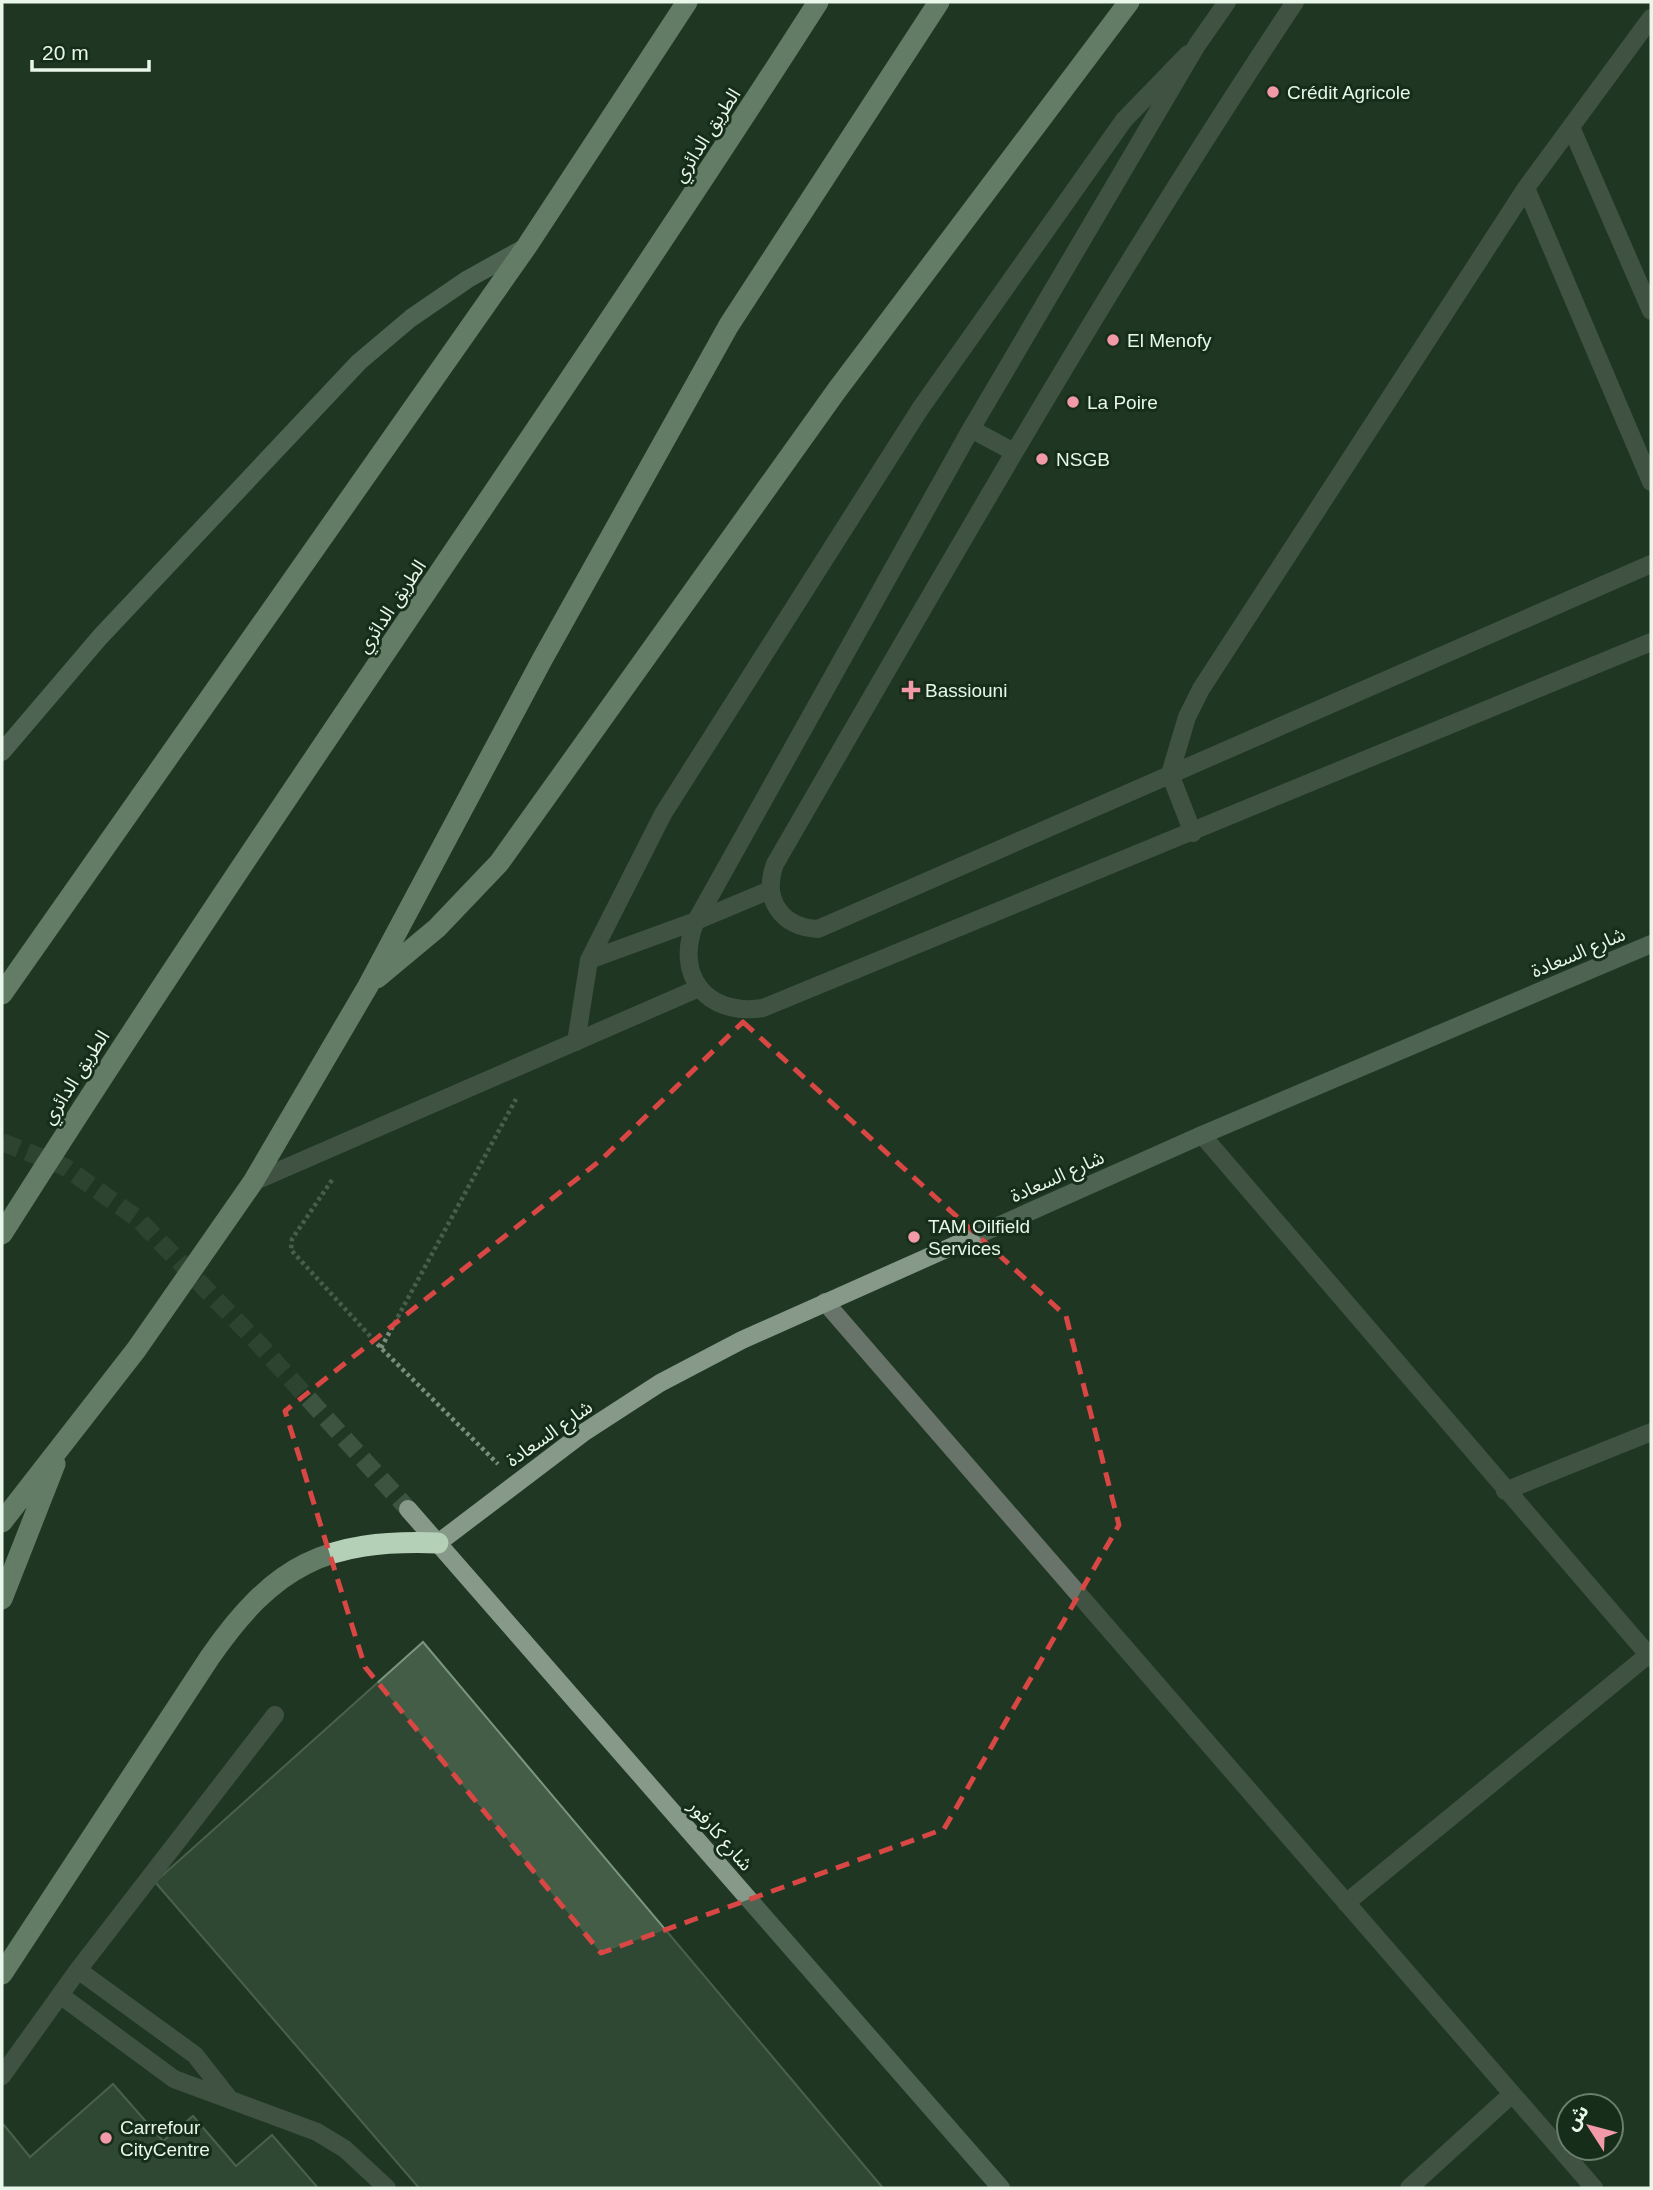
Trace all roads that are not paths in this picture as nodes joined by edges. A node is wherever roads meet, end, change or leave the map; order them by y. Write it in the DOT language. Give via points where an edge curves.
graph roads {
  1 [pos="687,2"];
  2 [pos="818,2"];
  3 [pos="939,2"];
  4 [pos="1129,2"];
  5 [pos="1227,2"];
  6 [pos="1295,2"];
  7 [pos="1651,19"];
  8 [pos="1197,45"];
  9 [pos="1571,127"];
  10 [pos="1526,188"];
  11 [pos="527,246"];
  12 [pos="1651,311"];
  13 [pos="971,429"];
  14 [pos="1014,452"];
  15 [pos="1651,482"];
  16 [pos="1651,565"];
  17 [pos="1651,642"];
  18 [pos="2,752"];
  19 [pos="1170,774"];
  20 [pos="1193,833"];
  21 [pos="770,890"];
  22 [pos="696,921"];
  23 [pos="1651,944"];
  24 [pos="589,960"];
  25 [pos="368,986"];
  26 [pos="699,988"];
  27 [pos="2,994"];
  28 [pos="576,1042"];
  29 [pos="1202,1135"];
  30 [pos="253,1182"];
  31 [pos="2,1234"];
  32 [pos="825,1302"];
  33 [pos="1651,1432"];
  34 [pos="60,1450"];
  35 [pos="1505,1491"];
  36 [pos="408,1509"];
  37 [pos="2,1522"];
  38 [pos="438,1543"];
  39 [pos="2,1599"];
  40 [pos="1650,1657"];
  41 [pos="275,1715"];
  42 [pos="1346,1903"];
  43 [pos="78,1970"];
  44 [pos="2,1974"];
  45 [pos="60,1995"];
  46 [pos="2,2076"];
  47 [pos="1512,2094"];
  48 [pos="228,2097"];
  49 [pos="387,2188"];
  50 [pos="1002,2188"];
  51 [pos="1409,2188"];
  52 [pos="1594,2188"];
  1 -- 11 [label="highway"];
  2 -- 31 [label="highway, الطريق الدائري" via="668,236 100,1079"];
  3 -- 25 [label="highway" via="729,325"];
  4 -- 25 [label="highway" via="837,390 499,863 437,928"];
  5 -- 8 [label="street"];
  6 -- 14 [label="street"];
  7 -- 9 [label="street"];
  8 -- 13 [label="street"];
  8 -- 24 [label="street" via="1124,120 920,409 663,814"];
  9 -- 10 [label="street"];
  9 -- 12 [label="street"];
  10 -- 15 [label="street"];
  10 -- 19 [label="street" via="1201,689 1187,717"];
  11 -- 18 [label="street" via="411,318 359,362 100,637"];
  11 -- 27 [label="highway"];
  13 -- 14 [label="street"];
  13 -- 22 [label="street"];
  14 -- 21 [label="street" via="775,863"];
  16 -- 19 [label="street"];
  17 -- 20 [label="street"];
  19 -- 20 [label="street"];
  19 -- 21 [label="street" via="818,929 804,929 781,915"];
  20 -- 26 [label="street" via="763,1008 728,1008"];
  21 -- 22 [label="street"];
  22 -- 24 [label="street"];
  22 -- 26 [label="street" via="687,955"];
  23 -- 29 [label="street, شارع السعادة"];
  24 -- 28 [label="street"];
  25 -- 30 [label="highway"];
  26 -- 28 [label="street"];
  28 -- 30 [label="street"];
  29 -- 32 [label="street, شارع السعادة"];
  29 -- 35 [label="street"];
  30 -- 34 [label="highway"];
  32 -- 38 [label="street, شارع السعادة" via="660,1383 516,1482"];
  32 -- 42 [label="street"];
  33 -- 35 [label="street"];
  34 -- 37 [label="highway"];
  34 -- 39 [label="highway"];
  35 -- 40 [label="street"];
  36 -- 38 [label="street, شارع كارفور"];
  38 -- 44 [label="highway" via="395,1541 349,1547 307,1562 268,1587 236,1619"];
  38 -- 50 [label="street, شارع كارفور"];
  40 -- 42 [label="street"];
  41 -- 43 [label="street"];
  42 -- 47 [label="street"];
  43 -- 45 [label="street"];
  43 -- 48 [label="street" via="195,2055"];
  45 -- 46 [label="street"];
  45 -- 48 [label="street" via="174,2079"];
  47 -- 51 [label="street"];
  47 -- 52 [label="street"];
  48 -- 49 [label="street" via="317,2132 345,2149"];
}
